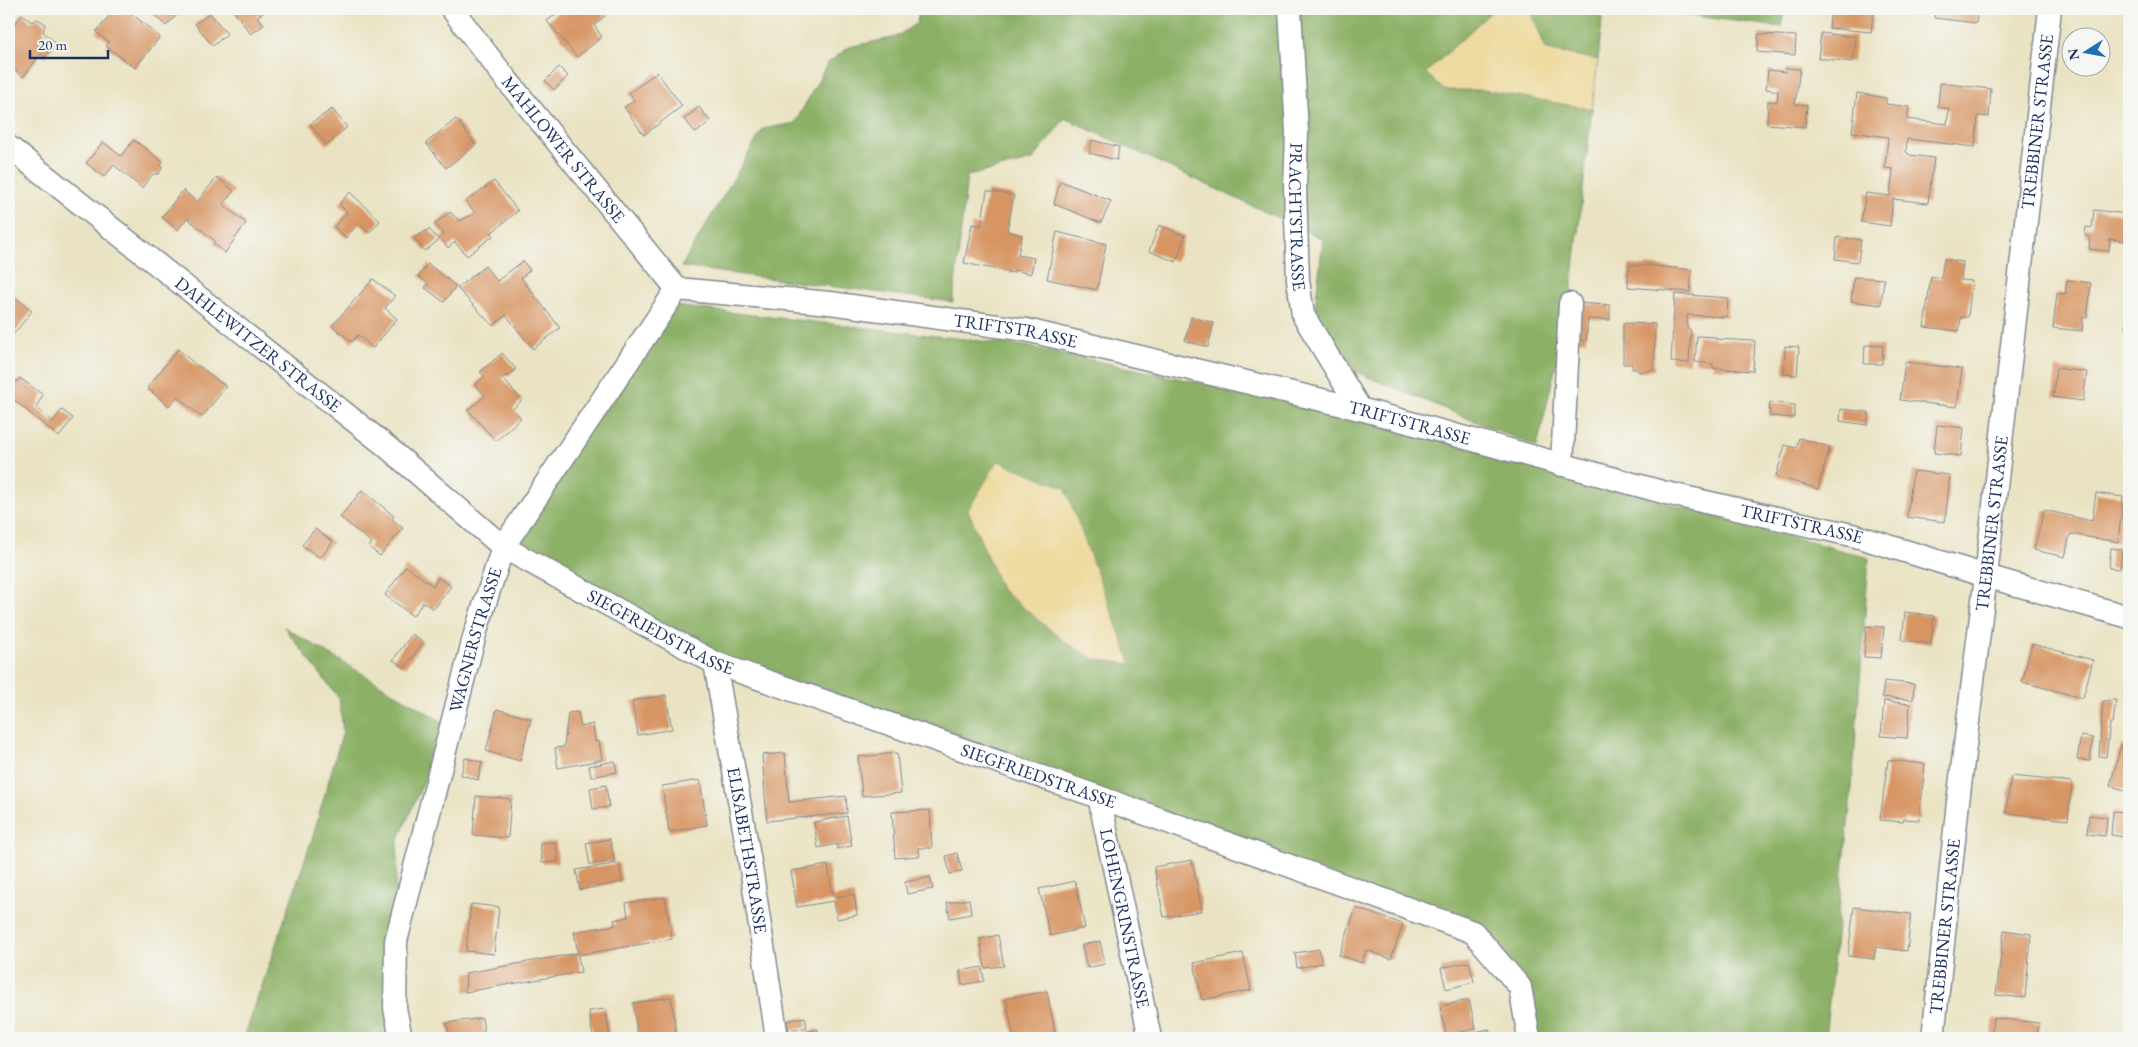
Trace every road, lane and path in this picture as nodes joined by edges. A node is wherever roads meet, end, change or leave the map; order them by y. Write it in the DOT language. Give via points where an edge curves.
graph roads {
  1 [pos="452,9"];
  2 [pos="1290,9"];
  3 [pos="2050,9"];
  4 [pos="9,147"];
  5 [pos="677,289"];
  6 [pos="1570,304"];
  7 [pos="1360,409"];
  8 [pos="1562,465"];
  9 [pos="503,547"];
  10 [pos="1986,576"];
  11 [pos="2129,617"];
  12 [pos="716,664"];
  13 [pos="1099,798"];
  14 [pos="401,1038"];
  15 [pos="777,1038"];
  16 [pos="1150,1038"];
  17 [pos="1529,1038"];
  18 [pos="1932,1038"];
  1 -- 5 [label="street, MAHLOWER STRASSE"];
  2 -- 7 [label="street, PRACHTSTRASSE" via="1298,132 1295,187 1298,280 1303,315"];
  3 -- 10 [label="street, TREBBINER STRASSE"];
  4 -- 9 [label="street, DAHLEWITZER STRASSE" via="386,446"];
  5 -- 7 [label="street, TRIFTSTRASSE" via="830,303 1026,330"];
  5 -- 9 [label="street, WAGNERSTRASSE"];
  6 -- 8 [label="street"];
  7 -- 8 [label="street, TRIFTSTRASSE"];
  8 -- 10 [label="street, TRIFTSTRASSE" via="1666,493 1856,536"];
  9 -- 12 [label="street, SIEGFRIEDSTRASSE"];
  9 -- 14 [label="street, WAGNERSTRASSE" via="475,634 396,941 396,1008"];
  10 -- 11 [label="street, TRIFTSTRASSE"];
  10 -- 18 [label="street, TREBBINER STRASSE"];
  12 -- 13 [label="street, SIEGFRIEDSTRASSE"];
  12 -- 15 [label="street, ELISABETHSTRASSE"];
  13 -- 16 [label="street, LOHENGRINSTRASSE"];
  13 -- 17 [label="street, SIEGFRIEDSTRASSE" via="1473,932 1520,987"];
}
